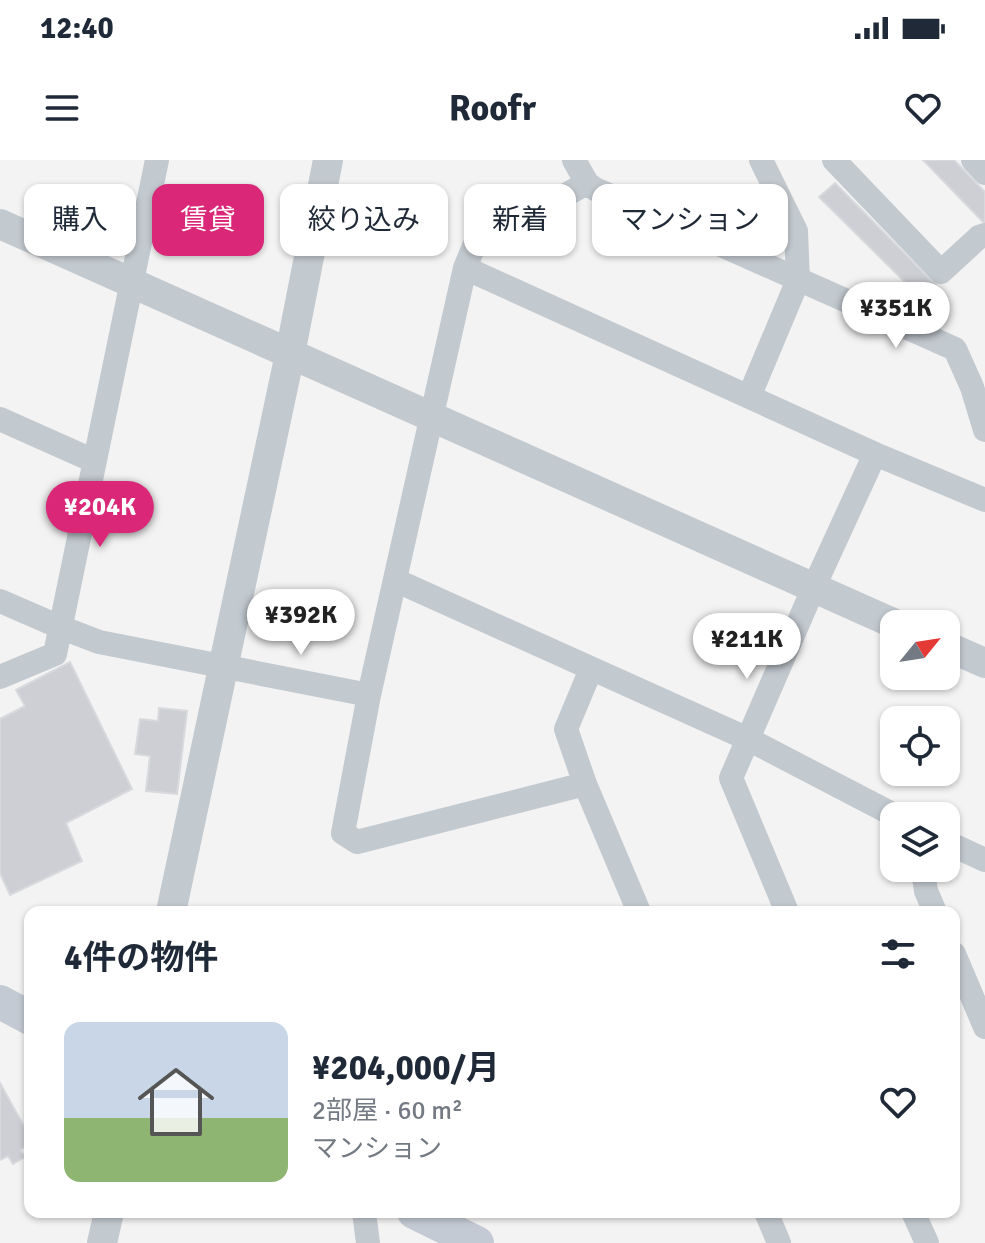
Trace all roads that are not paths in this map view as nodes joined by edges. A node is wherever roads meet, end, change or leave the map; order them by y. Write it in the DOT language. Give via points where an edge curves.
graph roads {
  1 [pos="157,160"];
  2 [pos="328,160"];
  3 [pos="574,160"];
  4 [pos="761,160"];
  5 [pos="834,160"];
  6 [pos="973,160"];
  7 [pos="985,173"];
  8 [pos="587,183"];
  9 [pos="0,224"];
  10 [pos="985,235"];
  11 [pos="465,268"];
  12 [pos="798,280"];
  13 [pos="131,283"];
  14 [pos="290,354"];
  15 [pos="749,397"];
  16 [pos="431,418"];
  17 [pos="0,419"];
  18 [pos="985,430"];
  19 [pos="875,454"];
  20 [pos="94,461"];
  21 [pos="985,500"];
  22 [pos="395,580"];
  23 [pos="813,589"];
  24 [pos="0,601"];
  25 [pos="880,618"];
  26 [pos="60,627"];
  27 [pos="960,652"];
  28 [pos="985,663"];
  29 [pos="224,666"];
  30 [pos="591,669"];
  31 [pos="0,677"];
  32 [pos="369,695"];
  33 [pos="748,739"];
  34 [pos="585,784"];
  35 [pos="880,808"];
  36 [pos="960,848"];
  37 [pos="985,860"];
  38 [pos="925,882"];
  39 [pos="172,906"];
  40 [pos="636,906"];
  41 [pos="784,906"];
  42 [pos="932,906"];
  43 [pos="960,968"];
  44 [pos="0,1002"];
  45 [pos="24,1015"];
  46 [pos="985,1027"];
  47 [pos="108,1218"];
  48 [pos="365,1218"];
  49 [pos="426,1218"];
  50 [pos="769,1218"];
  51 [pos="916,1218"];
  52 [pos="102,1243"];
  53 [pos="368,1243"];
  54 [pos="477,1243"];
  55 [pos="779,1243"];
  56 [pos="927,1243"];
  1 -- 13 [label="street"];
  2 -- 14 [label="street"];
  3 -- 8 [label="street"];
  4 -- 12 [label="street" via="796,231"];
  5 -- 10 [label="street" via="941,272"];
  6 -- 7 [label="street"];
  8 -- 11 [label="street" via="474,246"];
  8 -- 12 [label="street"];
  9 -- 13 [label="street"];
  11 -- 15 [label="street"];
  11 -- 16 [label="street"];
  12 -- 15 [label="street"];
  12 -- 18 [label="street" via="955,349"];
  13 -- 14 [label="street"];
  13 -- 20 [label="street"];
  14 -- 16 [label="street"];
  14 -- 29 [label="street"];
  15 -- 19 [label="street"];
  16 -- 22 [label="street"];
  16 -- 23 [label="street"];
  17 -- 20 [label="street"];
  19 -- 21 [label="street"];
  19 -- 23 [label="street"];
  20 -- 26 [label="street"];
  22 -- 30 [label="street"];
  22 -- 32 [label="street"];
  23 -- 25 [label="street"];
  23 -- 33 [label="street"];
  24 -- 26 [label="street"];
  26 -- 29 [label="street" via="99,642"];
  26 -- 31 [label="street" via="55,654"];
  27 -- 28 [label="street"];
  29 -- 32 [label="street"];
  29 -- 39 [label="street"];
  30 -- 33 [label="street"];
  30 -- 34 [label="street" via="566,729"];
  32 -- 34 [label="street" via="343,833 357,842"];
  33 -- 35 [label="street"];
  33 -- 41 [label="street" via="731,778"];
  34 -- 40 [label="street"];
  36 -- 37 [label="street"];
  38 -- 42 [label="street"];
  43 -- 46 [label="street"];
  44 -- 45 [label="main road"];
  47 -- 52 [label="street"];
  48 -- 53 [label="street"];
  49 -- 54 [label="main road"];
  50 -- 55 [label="street"];
  51 -- 56 [label="street"];
}
